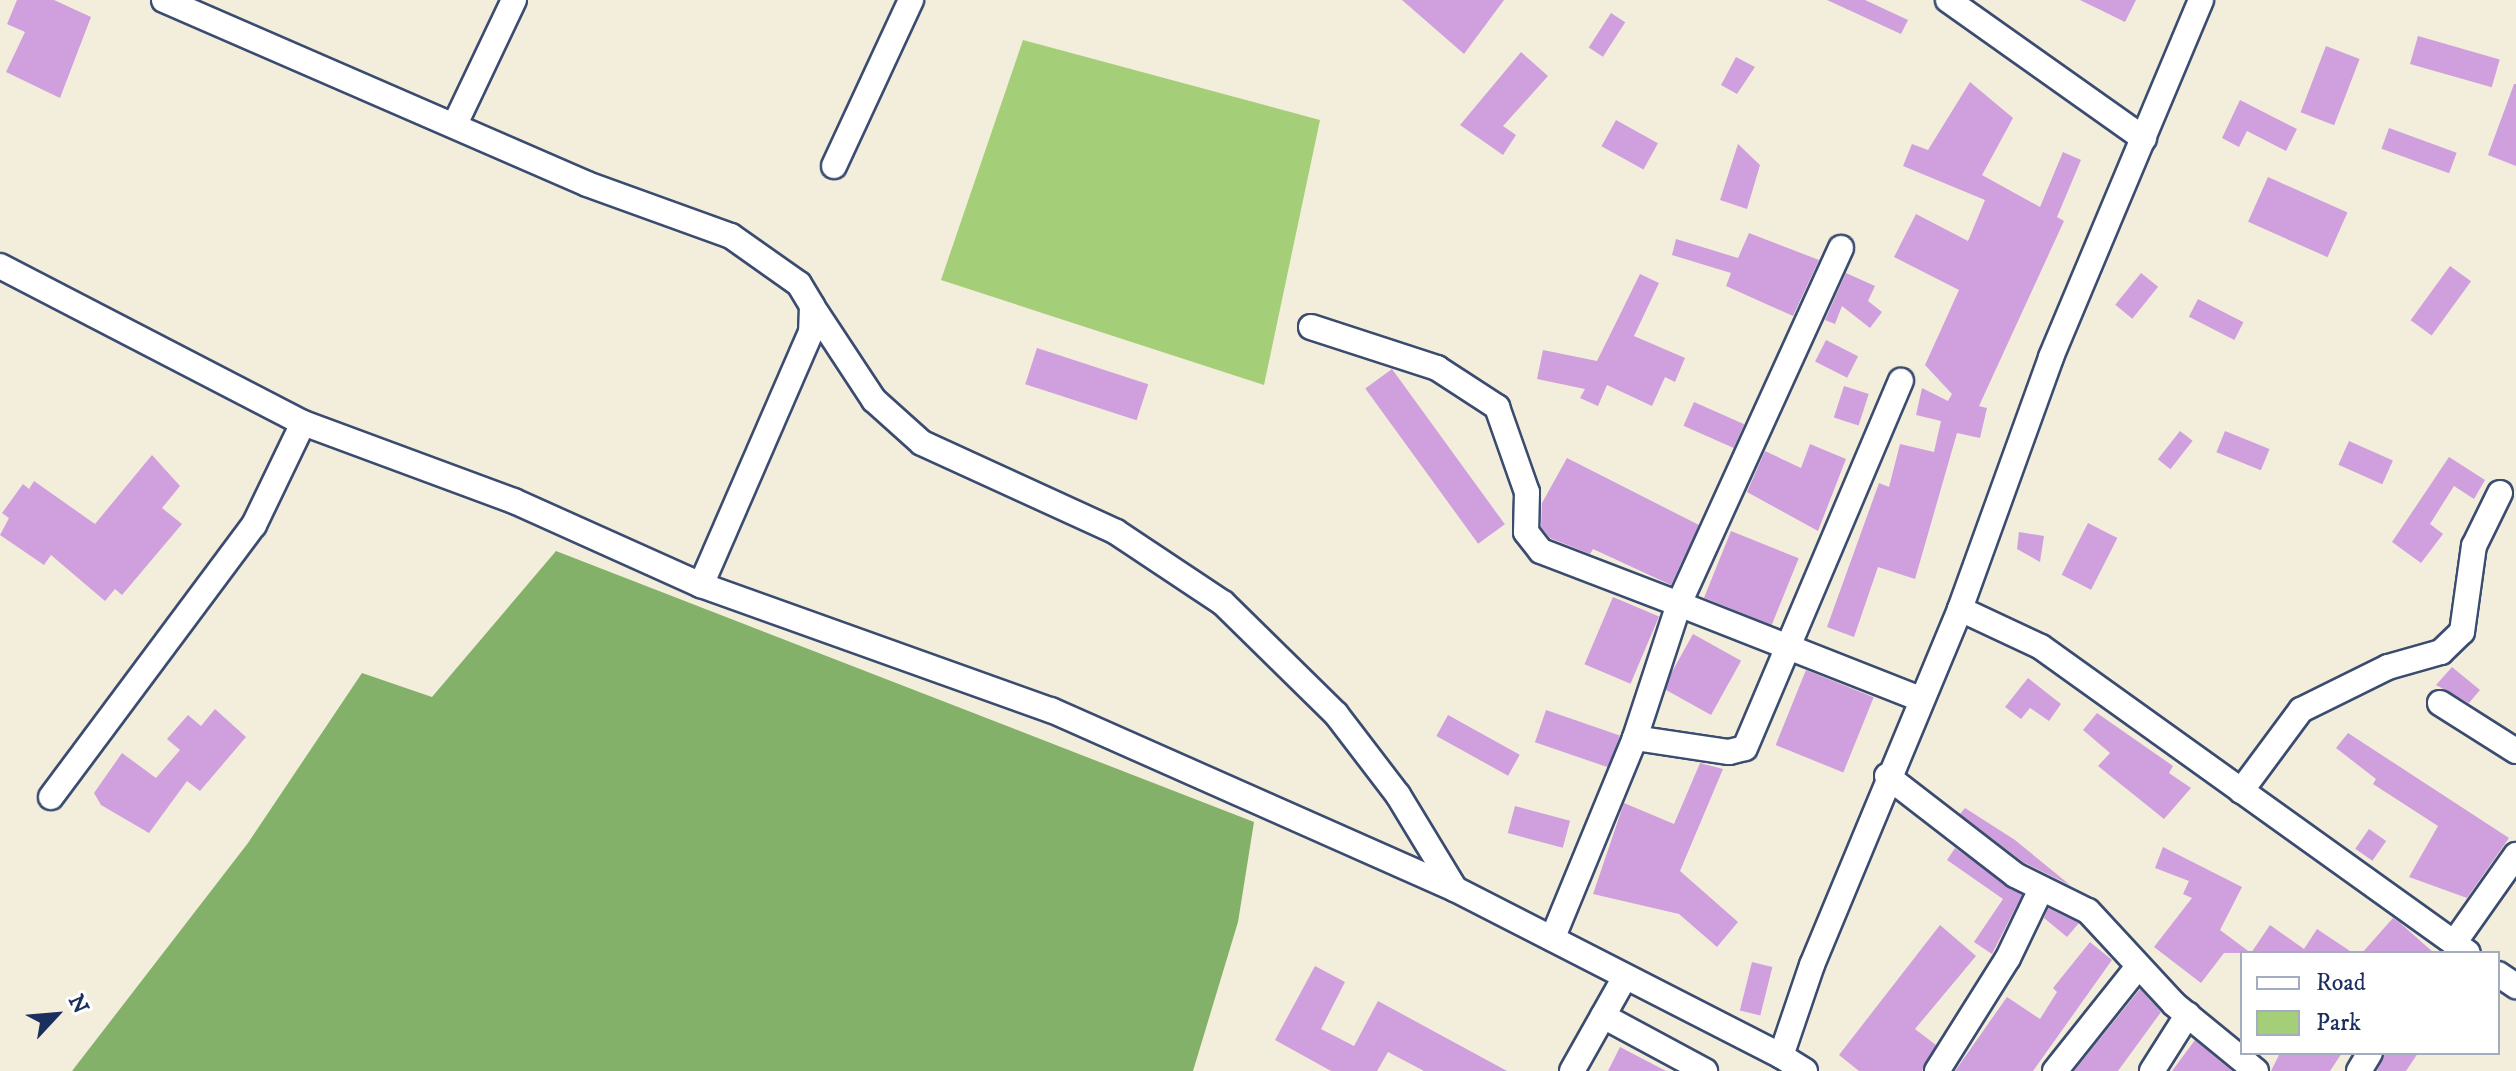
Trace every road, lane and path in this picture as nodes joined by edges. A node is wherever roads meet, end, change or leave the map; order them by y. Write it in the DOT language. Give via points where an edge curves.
graph roads {
  1 [pos="164,0"];
  2 [pos="514,0"];
  3 [pos="911,0"];
  4 [pos="1948,0"];
  5 [pos="2201,0"];
  6 [pos="456,122"];
  7 [pos="2144,139"];
  8 [pos="834,166"];
  9 [pos="1841,248"];
  10 [pos="0,266"];
  11 [pos="812,306"];
  12 [pos="1311,327"];
  13 [pos="1901,381"];
  14 [pos="303,423"];
  15 [pos="2500,493"];
  16 [pos="701,585"];
  17 [pos="1679,604"];
  18 [pos="1960,609"];
  19 [pos="1793,649"];
  20 [pos="1918,698"];
  21 [pos="2440,703"];
  22 [pos="1635,738"];
  23 [pos="2516,751"];
  24 [pos="1887,776"];
  25 [pos="2241,791"];
  26 [pos="51,797"];
  27 [pos="2516,855"];
  28 [pos="1455,889"];
  29 [pos="2041,889"];
  30 [pos="1552,939"];
  31 [pos="2452,947"];
  32 [pos="2137,968"];
  33 [pos="1625,977"];
  34 [pos="2188,1014"];
  35 [pos="1603,1016"];
  36 [pos="1781,1056"];
  37 [pos="1572,1071"];
  38 [pos="1705,1071"];
  39 [pos="1805,1071"];
  40 [pos="1937,1071"];
  41 [pos="2055,1071"];
  42 [pos="2152,1071"];
  43 [pos="2256,1071"];
  1 -- 6 [label="street"];
  2 -- 6 [label="street"];
  3 -- 8 [label="street"];
  4 -- 7 [label="street"];
  5 -- 7 [label="street"];
  6 -- 11 [label="street" via="587,184 731,236 799,284"];
  7 -- 18 [label="street" via="2051,357"];
  9 -- 17 [label="street"];
  10 -- 14 [label="street"];
  11 -- 16 [label="street" via="811,332"];
  11 -- 28 [label="street" via="874,400 922,443 1116,532 1223,603 1336,714 1398,795"];
  12 -- 17 [label="street" via="1437,368 1497,407 1527,492 1526,532 1541,551"];
  13 -- 19 [label="street"];
  14 -- 16 [label="street" via="514,501"];
  14 -- 26 [label="street" via="254,525"];
  15 -- 25 [label="street" via="2474,546 2462,632 2441,652 2388,667 2301,710"];
  16 -- 28 [label="street" via="1051,710"];
  17 -- 19 [label="street"];
  17 -- 22 [label="street"];
  18 -- 20 [label="street"];
  18 -- 25 [label="street" via="2041,647"];
  19 -- 20 [label="street"];
  19 -- 22 [label="street" via="1745,748 1729,752"];
  20 -- 24 [label="street"];
  21 -- 23 [label="street"];
  22 -- 30 [label="street"];
  24 -- 29 [label="street"];
  24 -- 36 [label="street"];
  25 -- 31 [label="street"];
  27 -- 31 [label="street"];
  28 -- 30 [label="street"];
  29 -- 32 [label="street" via="2088,911"];
  29 -- 40 [label="street" via="2008,958"];
  30 -- 33 [label="street"];
  32 -- 34 [label="street"];
  32 -- 41 [label="street"];
  33 -- 35 [label="street"];
  33 -- 36 [label="street"];
  34 -- 42 [label="street"];
  34 -- 43 [label="street"];
  35 -- 37 [label="street"];
  35 -- 38 [label="street"];
  36 -- 39 [label="street"];
}
